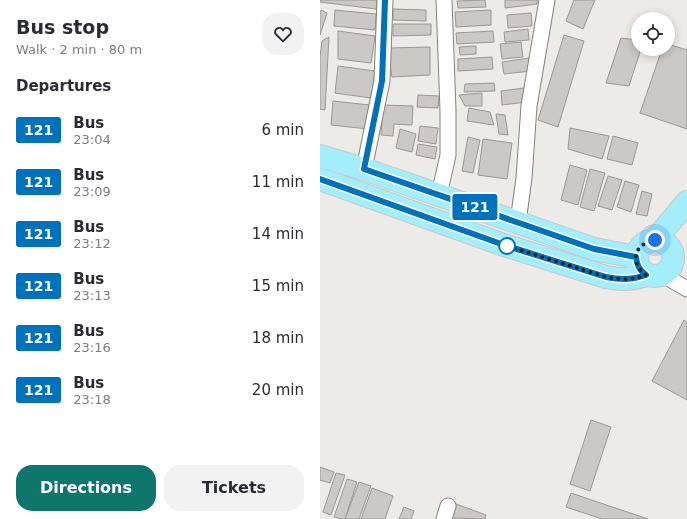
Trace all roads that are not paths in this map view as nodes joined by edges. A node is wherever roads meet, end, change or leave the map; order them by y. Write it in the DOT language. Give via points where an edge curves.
graph roads {
  1 [pos="385,0"];
  2 [pos="444,0"];
  3 [pos="547,0"];
  4 [pos="320,156"];
  5 [pos="364,169"];
  6 [pos="320,179"];
  7 [pos="439,196"];
  8 [pos="687,202"];
  9 [pos="518,222"];
  10 [pos="655,240"];
  11 [pos="661,265"];
  12 [pos="687,289"];
  1 -- 5 [label="street" via="382,81"];
  2 -- 7 [label="street" via="448,155"];
  3 -- 9 [label="street" via="529,106"];
  4 -- 5 [label="main road"];
  5 -- 7 [label="main road"];
  6 -- 11 [label="main road" via="504,245 606,277 634,279"];
  7 -- 9 [label="main road"];
  8 -- 10 [label="main road"];
  9 -- 11 [label="main road" via="594,249"];
  10 -- 11 [label="main road" via="663,242 673,254"];
  10 -- 11 [label="main road" via="646,242 639,248"];
  11 -- 12 [label="street"];
}
